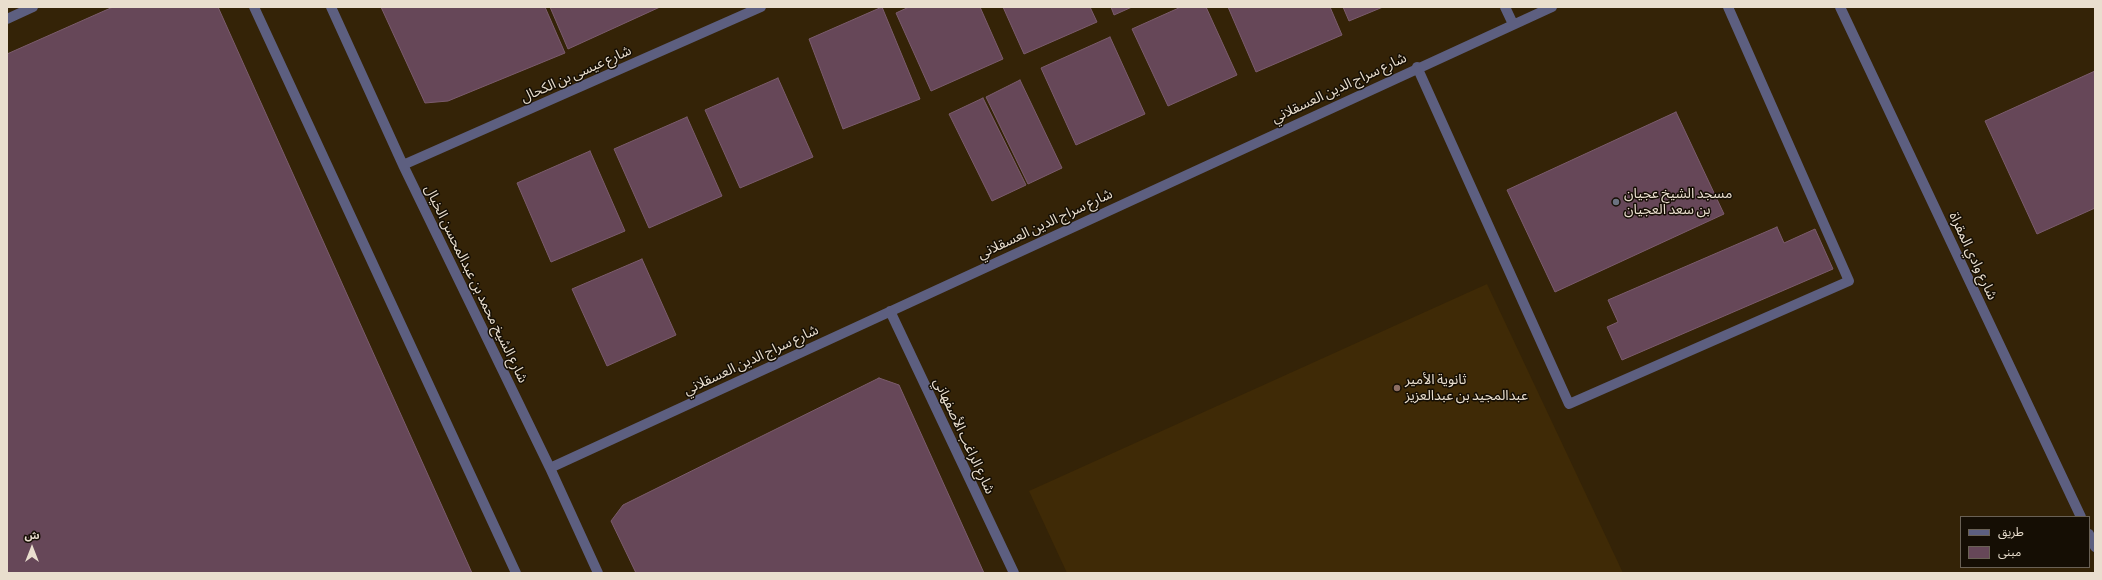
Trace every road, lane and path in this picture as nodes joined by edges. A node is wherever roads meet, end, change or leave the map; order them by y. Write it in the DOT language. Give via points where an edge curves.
graph roads {
  1 [pos="33,7"];
  2 [pos="254,7"];
  3 [pos="330,7"];
  4 [pos="761,7"];
  5 [pos="1505,7"];
  6 [pos="1552,7"];
  7 [pos="1728,7"];
  8 [pos="1844,8"];
  9 [pos="739,12"];
  10 [pos="7,19"];
  11 [pos="1513,24"];
  12 [pos="1417,67"];
  13 [pos="403,166"];
  14 [pos="890,311"];
  15 [pos="550,468"];
  16 [pos="2081,516"];
  17 [pos="2090,536"];
  18 [pos="2095,547"];
  19 [pos="516,573"];
  20 [pos="598,573"];
  21 [pos="1014,573"];
  1 -- 10 [label="street"];
  2 -- 19 [label="street"];
  3 -- 13 [label="street, شارع الشيخ محمد بن عبدالمحسن الخيال"];
  4 -- 9 [label="street, شارع عيسى بن الكحال"];
  5 -- 11 [label="street"];
  6 -- 11 [label="street, شارع سراج الدين العسقلاني"];
  7 -- 12 [label="street" via="1849,281 1569,404"];
  8 -- 16 [label="street, شارع وادي المقراة"];
  9 -- 13 [label="street, شارع عيسى بن الكحال"];
  11 -- 12 [label="street, شارع سراج الدين العسقلاني"];
  12 -- 14 [label="street, شارع سراج الدين العسقلاني"];
  13 -- 15 [label="street, شارع الشيخ محمد بن عبدالمحسن الخيال"];
  14 -- 15 [label="street, شارع سراج الدين العسقلاني"];
  14 -- 21 [label="street, شارع الراغب الأصفهاني"];
  15 -- 20 [label="street, شارع الشيخ محمد بن عبدالمحسن الخيال"];
  17 -- 18 [label="street"];
}
